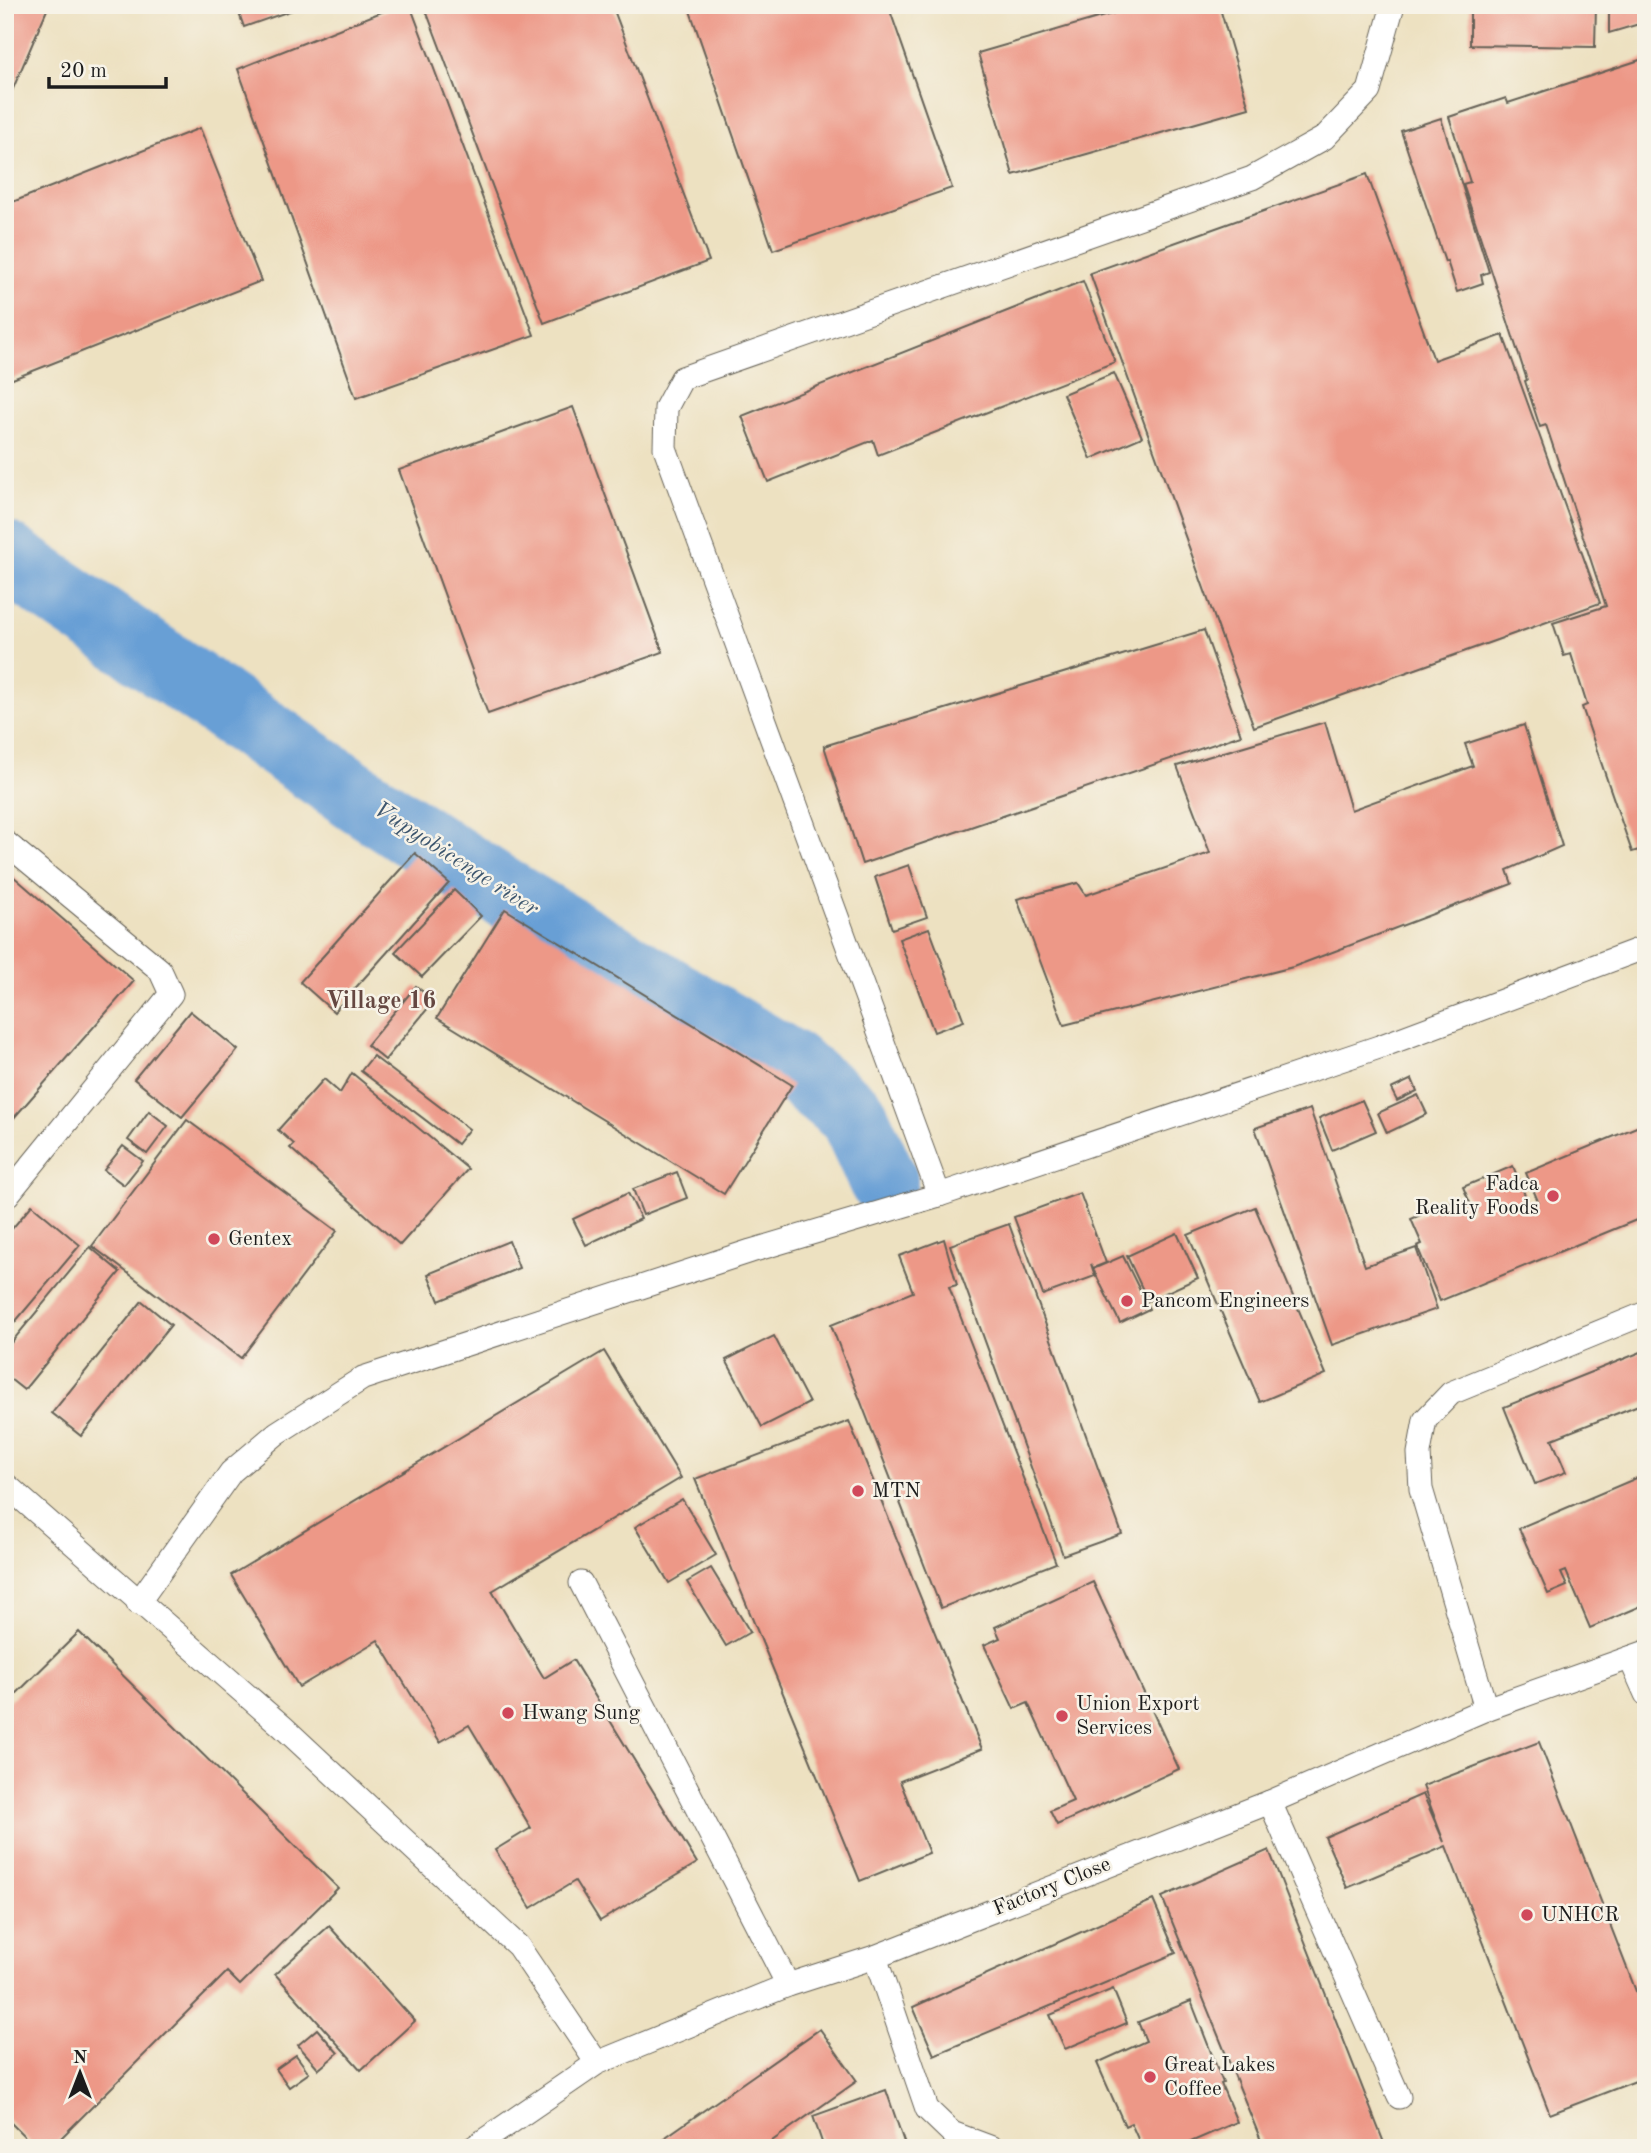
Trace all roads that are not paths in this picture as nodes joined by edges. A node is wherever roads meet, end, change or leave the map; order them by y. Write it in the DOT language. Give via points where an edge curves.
graph roads {
  1 [pos="1393,5"];
  2 [pos="5,842"];
  3 [pos="1646,947"];
  4 [pos="939,1195"];
  5 [pos="5,1198"];
  6 [pos="1646,1314"];
  7 [pos="5,1484"];
  8 [pos="581,1583"];
  9 [pos="138,1603"];
  10 [pos="1638,1655"];
  11 [pos="1646,1694"];
  12 [pos="1486,1709"];
  13 [pos="1270,1802"];
  14 [pos="875,1958"];
  15 [pos="788,1985"];
  16 [pos="597,2063"];
  17 [pos="1399,2097"];
  18 [pos="476,2147"];
  19 [pos="992,2148"];
  1 -- 4 [label="lane" via="1369,91 1324,138 1252,178 681,378 666,408 665,448"];
  2 -- 5 [label="lane" via="160,970 171,994"];
  3 -- 4 [label="lane" via="1379,1047"];
  4 -- 9 [label="lane" via="751,1251 363,1378 277,1433 230,1472"];
  6 -- 12 [label="lane" via="1451,1393 1425,1420 1419,1453 1421,1489"];
  7 -- 9 [label="lane"];
  8 -- 15 [label="lane"];
  9 -- 16 [label="lane" via="283,1727 518,1946"];
  10 -- 11 [label="lane"];
  10 -- 12 [label="lane, Factory Close"];
  12 -- 13 [label="lane, Factory Close"];
  13 -- 14 [label="lane, Factory Close"];
  13 -- 17 [label="lane"];
  14 -- 15 [label="lane, Factory Close"];
  14 -- 19 [label="lane" via="927,2109 952,2133"];
  15 -- 16 [label="lane, Factory Close"];
  16 -- 18 [label="lane, Factory Close"];
}
